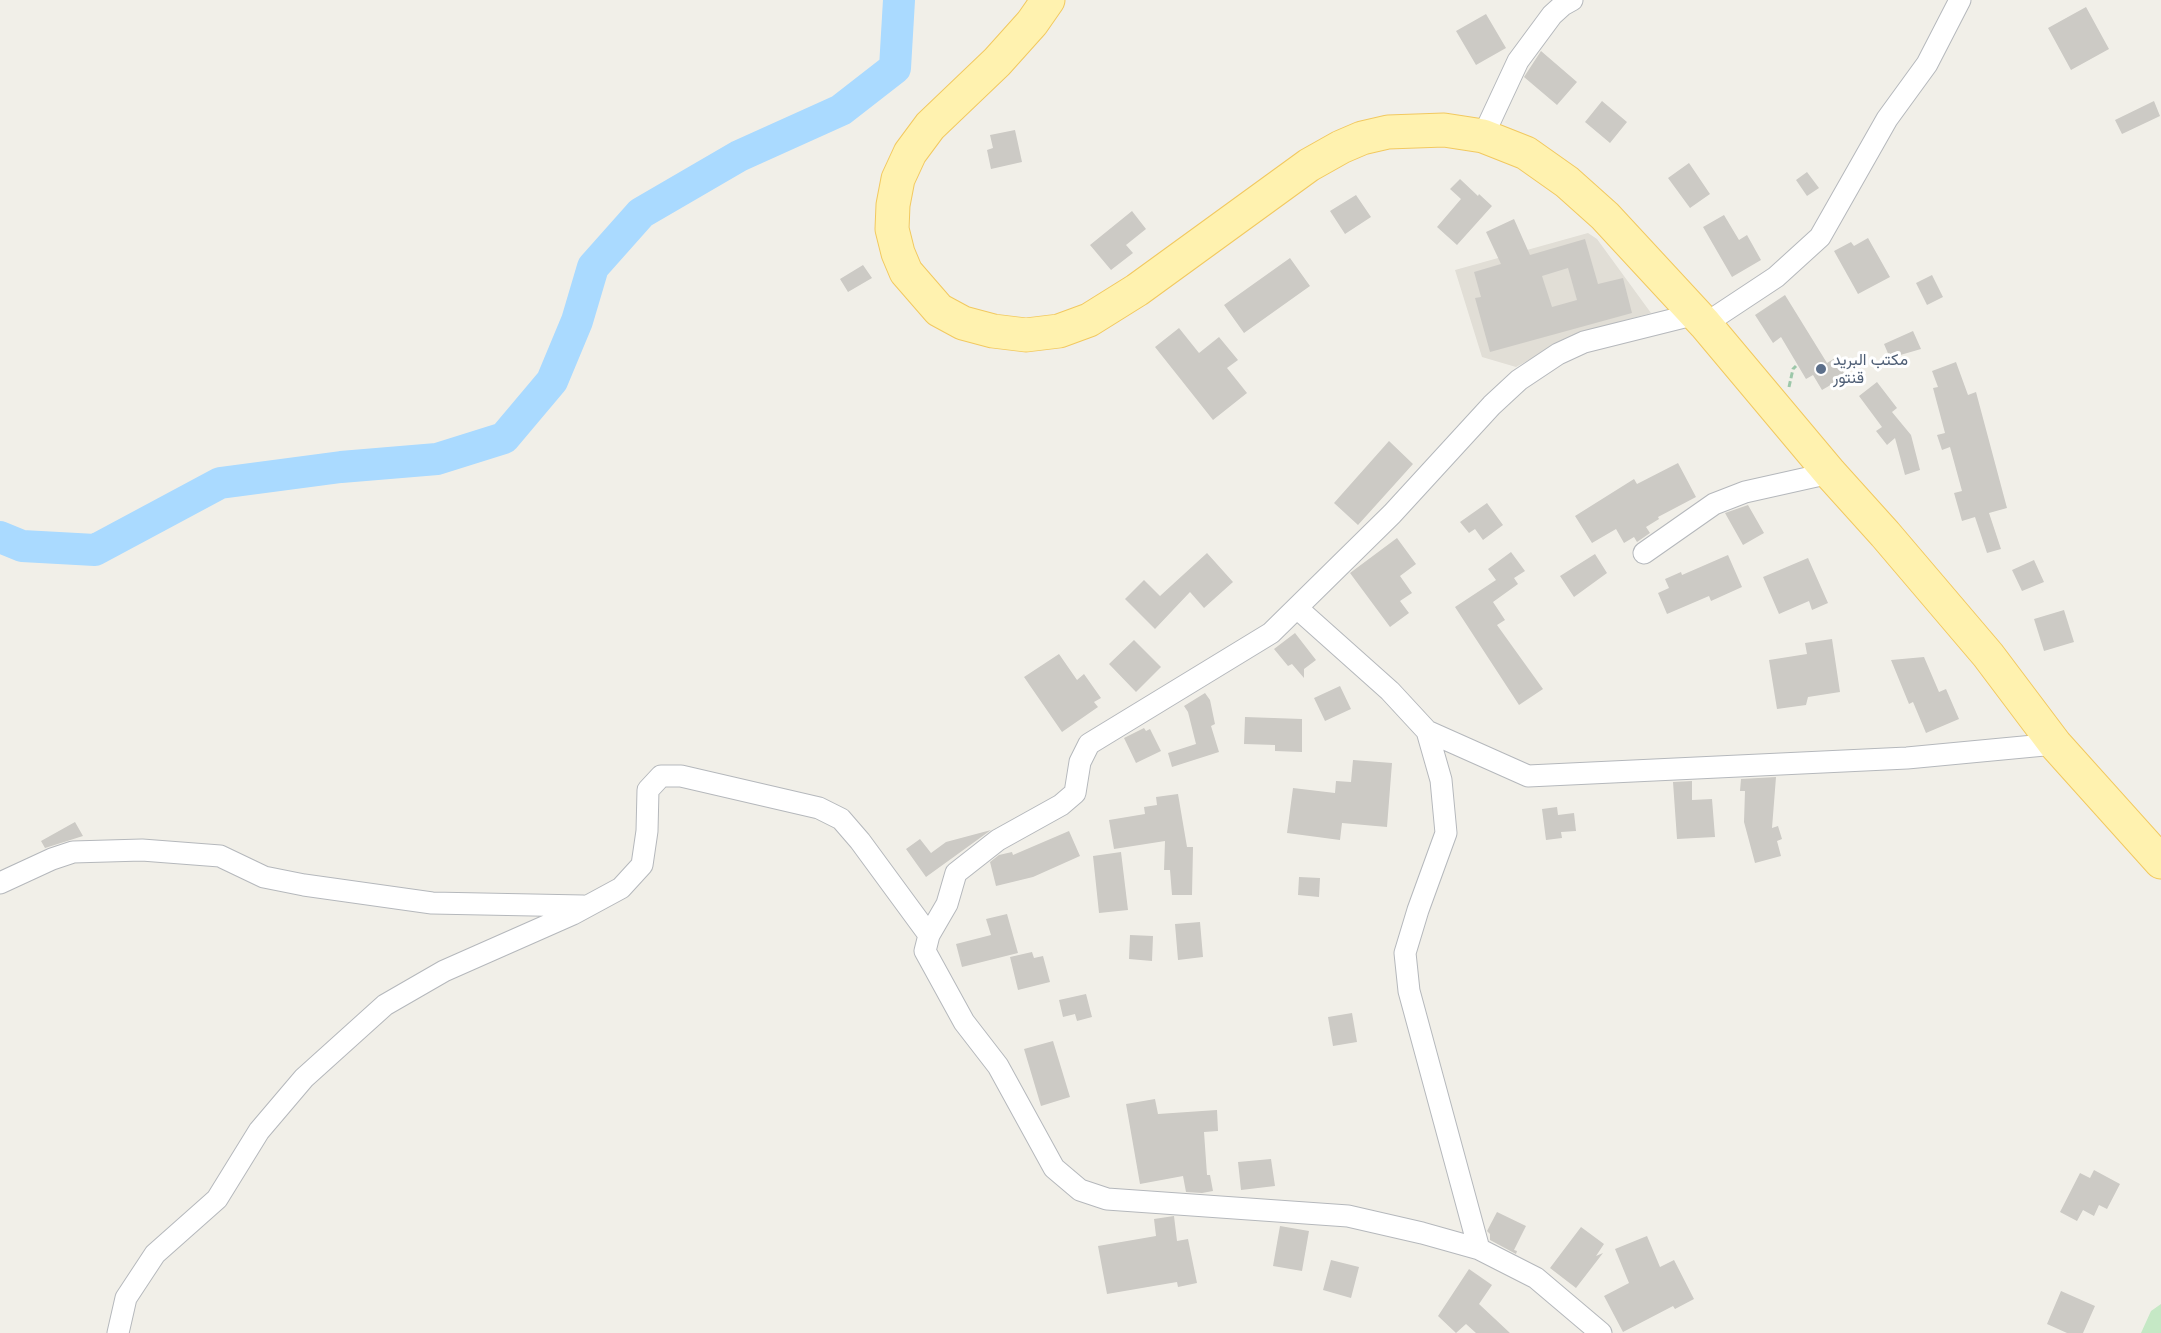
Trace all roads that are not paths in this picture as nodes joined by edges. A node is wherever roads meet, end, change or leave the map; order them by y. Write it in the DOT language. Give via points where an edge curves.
graph roads {
  1 [pos="1048,0"];
  2 [pos="1572,0"];
  3 [pos="1960,0"];
  4 [pos="1483,136"];
  5 [pos="1701,319"];
  6 [pos="1830,473"];
  7 [pos="1644,553"];
  8 [pos="1297,608"];
  9 [pos="1427,731"];
  10 [pos="2055,744"];
  11 [pos="2161,862"];
  12 [pos="0,883"];
  13 [pos="588,906"];
  14 [pos="929,935"];
  15 [pos="1479,1249"];
  16 [pos="118,1333"];
  17 [pos="1601,1333"];
  1 -- 4 [label="main road" via="997,62 930,126 910,153 898,179 892,229 897,253 906,272 939,310 963,323 993,332 1026,335 1059,331 1089,320 1137,290 1309,165 1341,147 1371,136 1414,130"];
  2 -- 4 [label="street" via="1552,15 1518,61"];
  3 -- 5 [label="street" via="1927,64 1887,119 1820,237 1776,277"];
  4 -- 5 [label="main road" via="1526,153 1567,182 1605,216"];
  5 -- 6 [label="main road"];
  5 -- 8 [label="street" via="1584,342 1519,380"];
  6 -- 7 [label="street" via="1745,492 1714,504"];
  6 -- 10 [label="main road" via="1988,655"];
  8 -- 9 [label="street" via="1390,691"];
  8 -- 14 [label="street" via="1271,633 1089,744 1080,762 1074,793 1061,805 998,840 956,873 947,904"];
  9 -- 10 [label="street" via="1528,776 1907,758"];
  9 -- 15 [label="street" via="1441,780 1446,832 1405,953 1409,991"];
  10 -- 11 [label="main road"];
  12 -- 13 [label="street" via="73,852 142,850 220,856 264,877 432,903"];
  13 -- 14 [label="street" via="621,888 642,865 648,790 661,776 681,776 819,808 842,819"];
  13 -- 16 [label="street" via="444,971 385,1005 304,1078 259,1131 217,1199 155,1254 126,1298"];
  14 -- 15 [label="street" via="925,951 964,1022 998,1066 1054,1168 1080,1190 1107,1199 1348,1216"];
  15 -- 17 [label="street" via="1536,1278"];
}
